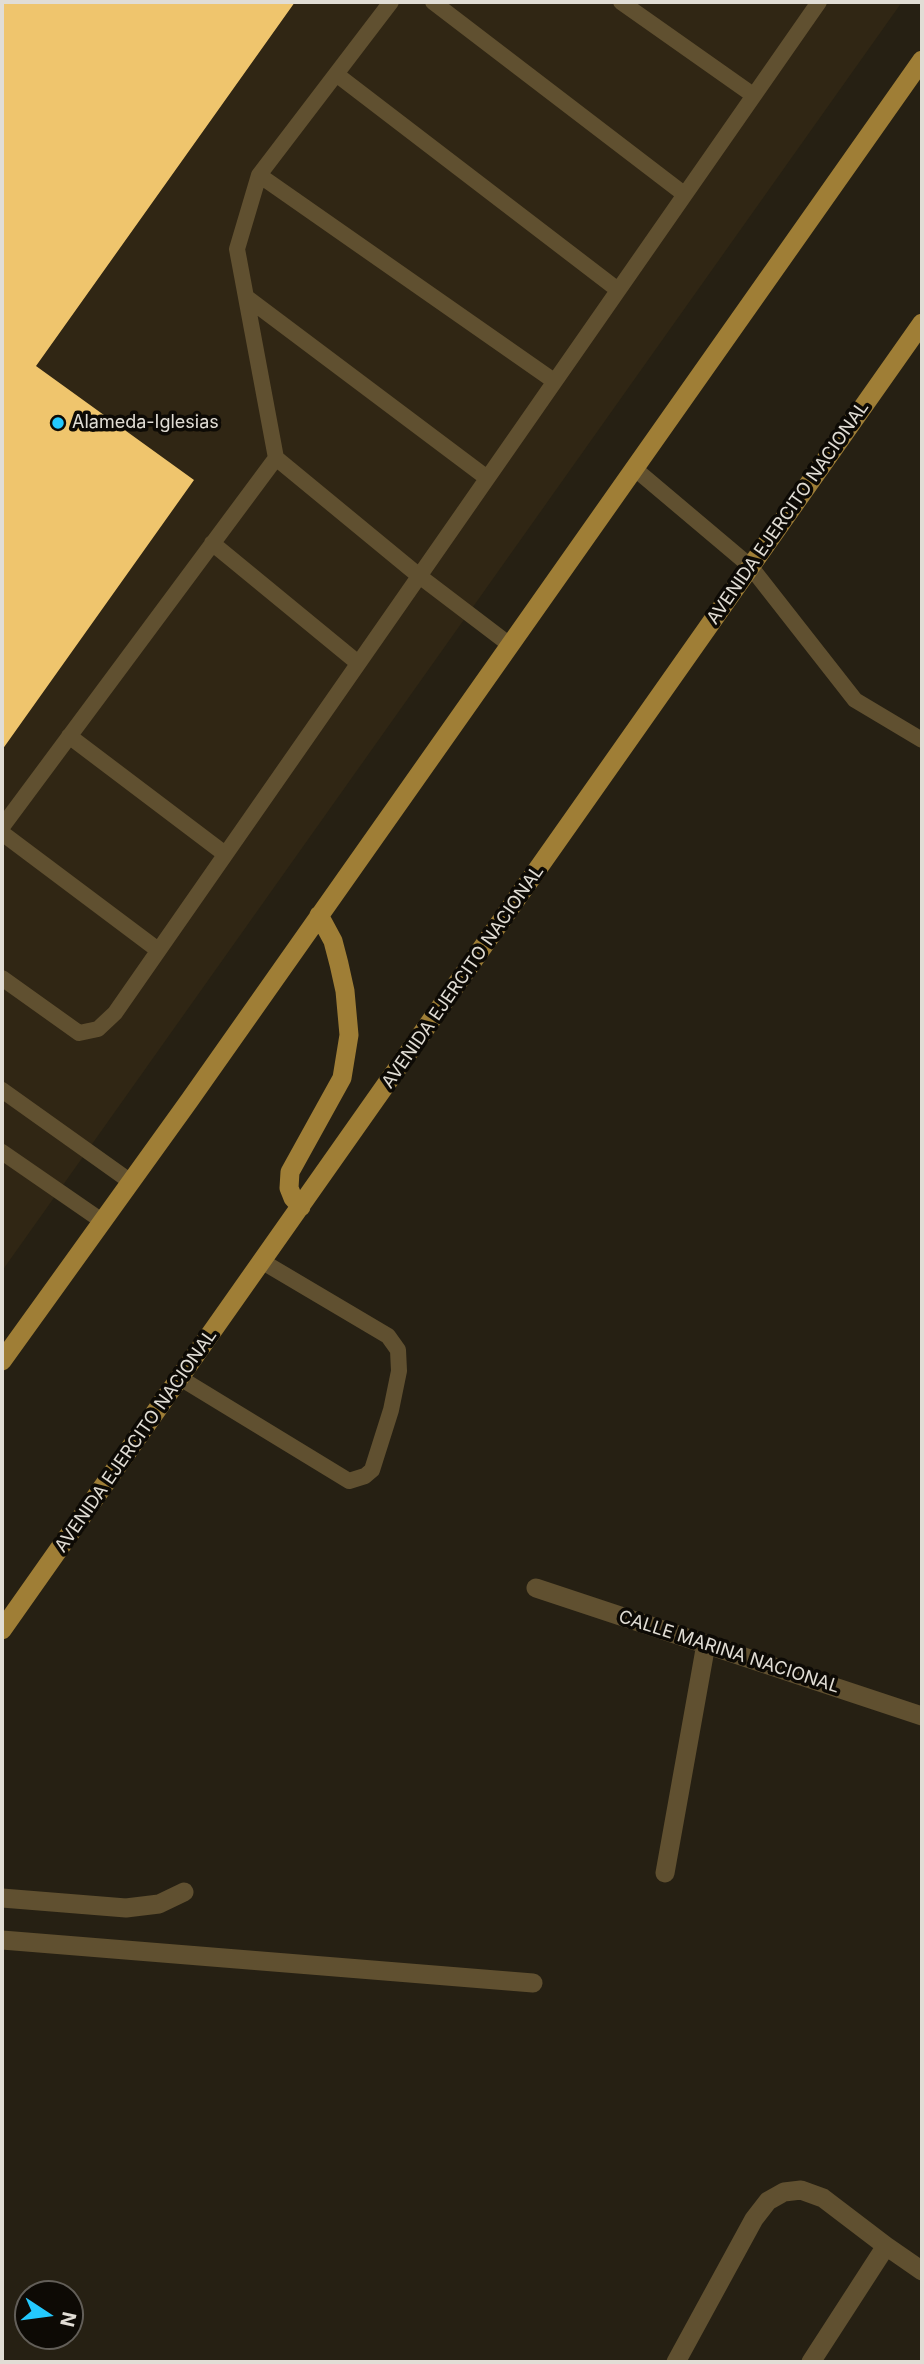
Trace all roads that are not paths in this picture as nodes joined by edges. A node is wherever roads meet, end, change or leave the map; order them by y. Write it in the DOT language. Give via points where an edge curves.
graph roads {
  1 [pos="391,2"];
  2 [pos="433,2"];
  3 [pos="621,2"];
  4 [pos="819,2"];
  5 [pos="922,60"];
  6 [pos="336,74"];
  7 [pos="753,95"];
  8 [pos="259,175"];
  9 [pos="684,194"];
  10 [pos="618,290"];
  11 [pos="246,297"];
  12 [pos="922,323"];
  13 [pos="554,381"];
  14 [pos="276,458"];
  15 [pos="635,469"];
  16 [pos="487,478"];
  17 [pos="212,543"];
  18 [pos="750,566"];
  19 [pos="418,575"];
  20 [pos="510,645"];
  21 [pos="358,663"];
  22 [pos="69,736"];
  23 [pos="922,740"];
  24 [pos="2,827"];
  25 [pos="2,833"];
  26 [pos="225,854"];
  27 [pos="319,915"];
  28 [pos="158,950"];
  29 [pos="2,978"];
  30 [pos="2,1090"];
  31 [pos="2,1152"];
  32 [pos="131,1182"];
  33 [pos="301,1208"];
  34 [pos="102,1221"];
  35 [pos="262,1262"];
  36 [pos="2,1361"];
  37 [pos="180,1378"];
  38 [pos="536,1588"];
  39 [pos="2,1630"];
  40 [pos="706,1644"];
  41 [pos="922,1716"];
  42 [pos="665,1873"];
  43 [pos="184,1892"];
  44 [pos="2,1898"];
  45 [pos="2,1940"];
  46 [pos="533,1983"];
  47 [pos="886,2246"];
  48 [pos="922,2271"];
  49 [pos="676,2362"];
  50 [pos="811,2362"];
  1 -- 6 [label="lane"];
  2 -- 9 [label="lane"];
  3 -- 7 [label="lane"];
  4 -- 7 [label="lane"];
  5 -- 15 [label="main road"];
  6 -- 8 [label="lane"];
  6 -- 10 [label="lane"];
  7 -- 9 [label="lane"];
  8 -- 11 [label="lane" via="237,249"];
  8 -- 13 [label="lane"];
  9 -- 10 [label="lane"];
  10 -- 13 [label="lane"];
  11 -- 14 [label="lane"];
  11 -- 16 [label="lane"];
  12 -- 18 [label="main road, AVENIDA EJERCITO NACIONAL"];
  13 -- 16 [label="lane"];
  14 -- 17 [label="lane"];
  14 -- 19 [label="lane"];
  15 -- 18 [label="lane"];
  15 -- 20 [label="main road"];
  16 -- 19 [label="lane"];
  17 -- 21 [label="lane"];
  17 -- 22 [label="lane"];
  18 -- 23 [label="lane" via="855,700"];
  18 -- 33 [label="main road, AVENIDA EJERCITO NACIONAL"];
  19 -- 20 [label="lane"];
  19 -- 21 [label="lane"];
  20 -- 27 [label="main road"];
  21 -- 26 [label="lane"];
  22 -- 24 [label="lane"];
  22 -- 26 [label="lane"];
  25 -- 28 [label="lane"];
  26 -- 28 [label="lane"];
  27 -- 32 [label="main road"];
  27 -- 33 [label="main road" via="339,964 349,1035 342,1078 290,1172 292,1198"];
  28 -- 29 [label="lane" via="98,1030 79,1033"];
  30 -- 32 [label="lane"];
  31 -- 34 [label="lane"];
  32 -- 34 [label="main road"];
  33 -- 35 [label="main road, AVENIDA EJERCITO NACIONAL"];
  34 -- 36 [label="main road"];
  35 -- 37 [label="main road, AVENIDA EJERCITO NACIONAL"];
  35 -- 37 [label="lane" via="388,1336 397,1350 399,1371 391,1410 372,1470 349,1481"];
  37 -- 39 [label="main road, AVENIDA EJERCITO NACIONAL"];
  38 -- 40 [label="street, CALLE MARINA NACIONAL"];
  40 -- 41 [label="street, CALLE MARINA NACIONAL"];
  40 -- 42 [label="street"];
  43 -- 44 [label="street" via="159,1904 126,1908"];
  45 -- 46 [label="street"];
  47 -- 48 [label="street"];
  47 -- 49 [label="street" via="823,2198 801,2190 784,2192 754,2219"];
  47 -- 50 [label="street"];
}
